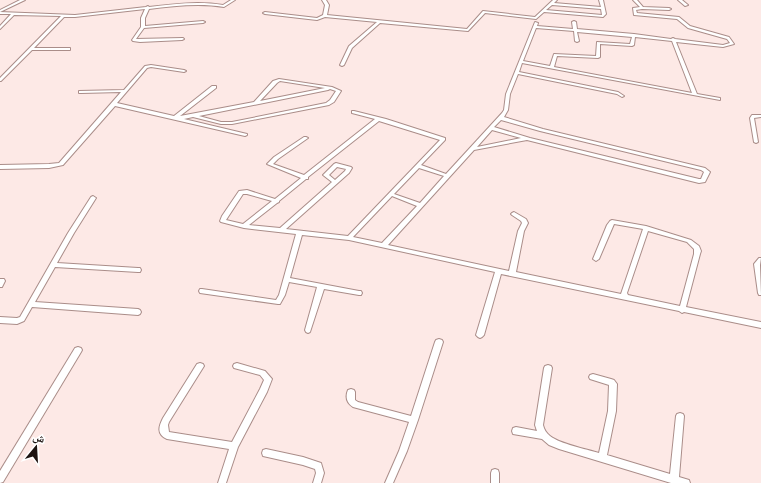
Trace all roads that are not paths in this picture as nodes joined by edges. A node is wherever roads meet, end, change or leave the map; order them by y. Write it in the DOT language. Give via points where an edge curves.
graph roads {
  1 [pos="23,0"];
  2 [pos="188,0"];
  3 [pos="233,0"];
  4 [pos="324,0"];
  5 [pos="556,0"];
  6 [pos="580,0"];
  7 [pos="601,0"];
  8 [pos="635,0"];
  9 [pos="680,0"];
  10 [pos="182,4"];
  11 [pos="552,4"];
  12 [pos="686,5"];
  13 [pos="582,6"];
  14 [pos="148,7"];
  15 [pos="603,8"];
  16 [pos="642,8"];
  17 [pos="669,9"];
  18 [pos="544,11"];
  19 [pos="0,12"];
  20 [pos="264,13"];
  21 [pos="13,14"];
  22 [pos="63,16"];
  23 [pos="325,16"];
  24 [pos="536,18"];
  25 [pos="380,21"];
  26 [pos="204,22"];
  27 [pos="574,22"];
  28 [pos="143,27"];
  29 [pos="536,27"];
  30 [pos="0,28"];
  31 [pos="576,30"];
  32 [pos="634,35"];
  33 [pos="182,39"];
  34 [pos="673,39"];
  35 [pos="577,41"];
  36 [pos="30,49"];
  37 [pos="70,49"];
  38 [pos="521,62"];
  39 [pos="342,65"];
  40 [pos="552,68"];
  41 [pos="184,71"];
  42 [pos="517,73"];
  43 [pos="0,80"];
  44 [pos="214,87"];
  45 [pos="332,88"];
  46 [pos="124,91"];
  47 [pos="81,92"];
  48 [pos="695,94"];
  49 [pos="622,96"];
  50 [pos="718,99"];
  51 [pos="114,104"];
  52 [pos="255,104"];
  53 [pos="354,112"];
  54 [pos="194,116"];
  55 [pos="761,116"];
  56 [pos="175,118"];
  57 [pos="501,118"];
  58 [pos="379,119"];
  59 [pos="492,128"];
  60 [pos="245,135"];
  61 [pos="306,138"];
  62 [pos="528,139"];
  63 [pos="756,142"];
  64 [pos="602,145"];
  65 [pos="472,149"];
  66 [pos="595,155"];
  67 [pos="419,166"];
  68 [pos="0,167"];
  69 [pos="448,176"];
  70 [pos="306,178"];
  71 [pos="335,182"];
  72 [pos="390,194"];
  73 [pos="93,198"];
  74 [pos="277,201"];
  75 [pos="420,205"];
  76 [pos="514,214"];
  77 [pos="244,226"];
  78 [pos="646,228"];
  79 [pos="282,229"];
  80 [pos="300,232"];
  81 [pos="349,238"];
  82 [pos="384,245"];
  83 [pos="596,259"];
  84 [pos="761,260"];
  85 [pos="54,265"];
  86 [pos="138,270"];
  87 [pos="499,272"];
  88 [pos="512,274"];
  89 [pos="286,279"];
  90 [pos="321,286"];
  91 [pos="202,290"];
  92 [pos="359,293"];
  93 [pos="761,293"];
  94 [pos="625,297"];
  95 [pos="31,304"];
  96 [pos="682,310"];
  97 [pos="138,312"];
  98 [pos="0,320"];
  99 [pos="761,325"];
  100 [pos="308,330"];
  101 [pos="480,335"];
  102 [pos="440,342"];
  103 [pos="78,350"];
  104 [pos="200,366"];
  105 [pos="237,366"];
  106 [pos="548,368"];
  107 [pos="593,377"];
  108 [pos="351,392"];
  109 [pos="680,416"];
  110 [pos="414,420"];
  111 [pos="516,431"];
  112 [pos="542,435"];
  113 [pos="234,446"];
  114 [pos="266,453"];
  115 [pos="602,458"];
  116 [pos="495,473"];
  117 [pos="0,479"];
  118 [pos="674,480"];
  119 [pos="222,483"];
  120 [pos="318,483"];
  121 [pos="389,483"];
  122 [pos="495,483"];
  123 [pos="686,483"];
  1 -- 19 [label="street"];
  2 -- 10 [label="street"];
  3 -- 10 [label="street" via="224,6"];
  4 -- 23 [label="street" via="327,5"];
  5 -- 11 [label="street"];
  6 -- 13 [label="street"];
  7 -- 15 [label="street"];
  8 -- 16 [label="street"];
  9 -- 12 [label="street"];
  10 -- 14 [label="street"];
  11 -- 13 [label="street"];
  11 -- 18 [label="street"];
  13 -- 15 [label="street"];
  14 -- 22 [label="street"];
  14 -- 28 [label="street" via="142,18"];
  15 -- 18 [label="street" via="603,16"];
  16 -- 17 [label="street"];
  16 -- 34 [label="street" via="634,9 635,14 678,18 690,27 728,38 732,44 723,46"];
  18 -- 24 [label="street"];
  19 -- 21 [label="street"];
  20 -- 23 [label="street" via="317,19"];
  21 -- 22 [label="street"];
  21 -- 30 [label="street"];
  22 -- 36 [label="street"];
  23 -- 25 [label="street"];
  24 -- 25 [label="street" via="484,12 469,30"];
  24 -- 29 [label="street"];
  25 -- 39 [label="street" via="350,47"];
  26 -- 28 [label="street"];
  27 -- 31 [label="street"];
  28 -- 33 [label="street" via="134,40"];
  29 -- 31 [label="street"];
  29 -- 38 [label="street"];
  31 -- 32 [label="street"];
  31 -- 35 [label="street"];
  32 -- 34 [label="street"];
  32 -- 40 [label="street" via="632,45 598,43 598,57 555,55"];
  34 -- 48 [label="street"];
  36 -- 37 [label="street"];
  36 -- 43 [label="street"];
  38 -- 40 [label="street"];
  38 -- 42 [label="street"];
  40 -- 48 [label="street"];
  41 -- 46 [label="street" via="148,66"];
  42 -- 49 [label="street" via="618,93"];
  42 -- 57 [label="street" via="508,94 506,110"];
  44 -- 56 [label="street"];
  45 -- 52 [label="street"];
  45 -- 52 [label="street" via="279,80"];
  45 -- 54 [label="street" via="339,93 329,103 253,119 225,123"];
  46 -- 47 [label="street"];
  46 -- 51 [label="street"];
  48 -- 50 [label="street"];
  51 -- 56 [label="street"];
  51 -- 68 [label="street" via="61,164"];
  52 -- 54 [label="street"];
  53 -- 58 [label="street"];
  54 -- 56 [label="street"];
  55 -- 63 [label="street" via="752,118"];
  56 -- 60 [label="street"];
  57 -- 59 [label="street"];
  57 -- 64 [label="street"];
  58 -- 67 [label="street" via="443,139"];
  58 -- 70 [label="street"];
  59 -- 62 [label="street"];
  59 -- 65 [label="street"];
  61 -- 70 [label="street" via="270,164"];
  62 -- 65 [label="street"];
  62 -- 66 [label="street"];
  64 -- 66 [label="street"];
  64 -- 66 [label="street" via="703,169 706,173 703,181 699,181"];
  65 -- 69 [label="street"];
  67 -- 69 [label="street"];
  67 -- 72 [label="street"];
  69 -- 75 [label="street"];
  70 -- 74 [label="street"];
  71 -- 79 [label="street"];
  72 -- 75 [label="street"];
  72 -- 81 [label="street"];
  73 -- 85 [label="street"];
  74 -- 77 [label="street"];
  74 -- 77 [label="street" via="248,192 240,193 223,221"];
  75 -- 82 [label="street"];
  76 -- 88 [label="street" via="524,220 524,223"];
  77 -- 79 [label="street"];
  78 -- 83 [label="street" via="612,222"];
  78 -- 94 [label="street" via="624,293"];
  78 -- 96 [label="street" via="684,239 697,249 698,254"];
  79 -- 80 [label="street"];
  80 -- 81 [label="street"];
  80 -- 89 [label="street"];
  81 -- 82 [label="street"];
  82 -- 87 [label="street"];
  84 -- 93 [label="street" via="758,264"];
  85 -- 86 [label="street"];
  85 -- 95 [label="street"];
  87 -- 88 [label="street"];
  87 -- 101 [label="street"];
  88 -- 94 [label="street"];
  89 -- 90 [label="street"];
  89 -- 91 [label="street" via="281,297 276,302"];
  90 -- 92 [label="street"];
  90 -- 100 [label="street"];
  94 -- 96 [label="street"];
  95 -- 97 [label="street"];
  95 -- 98 [label="street" via="20,321"];
  96 -- 99 [label="street"];
  102 -- 110 [label="street"];
  103 -- 117 [label="street"];
  104 -- 113 [label="street" via="166,420 164,433"];
  105 -- 113 [label="street" via="262,373 268,379"];
  106 -- 112 [label="street" via="539,417"];
  107 -- 115 [label="street" via="613,384 612,412"];
  108 -- 110 [label="street" via="351,401 356,405"];
  109 -- 118 [label="street"];
  110 -- 121 [label="street" via="404,451"];
  111 -- 112 [label="street"];
  112 -- 115 [label="street" via="553,442"];
  113 -- 119 [label="street"];
  114 -- 120 [label="street" via="318,466"];
  115 -- 118 [label="street"];
  116 -- 122 [label="street"];
  118 -- 123 [label="street"];
}
